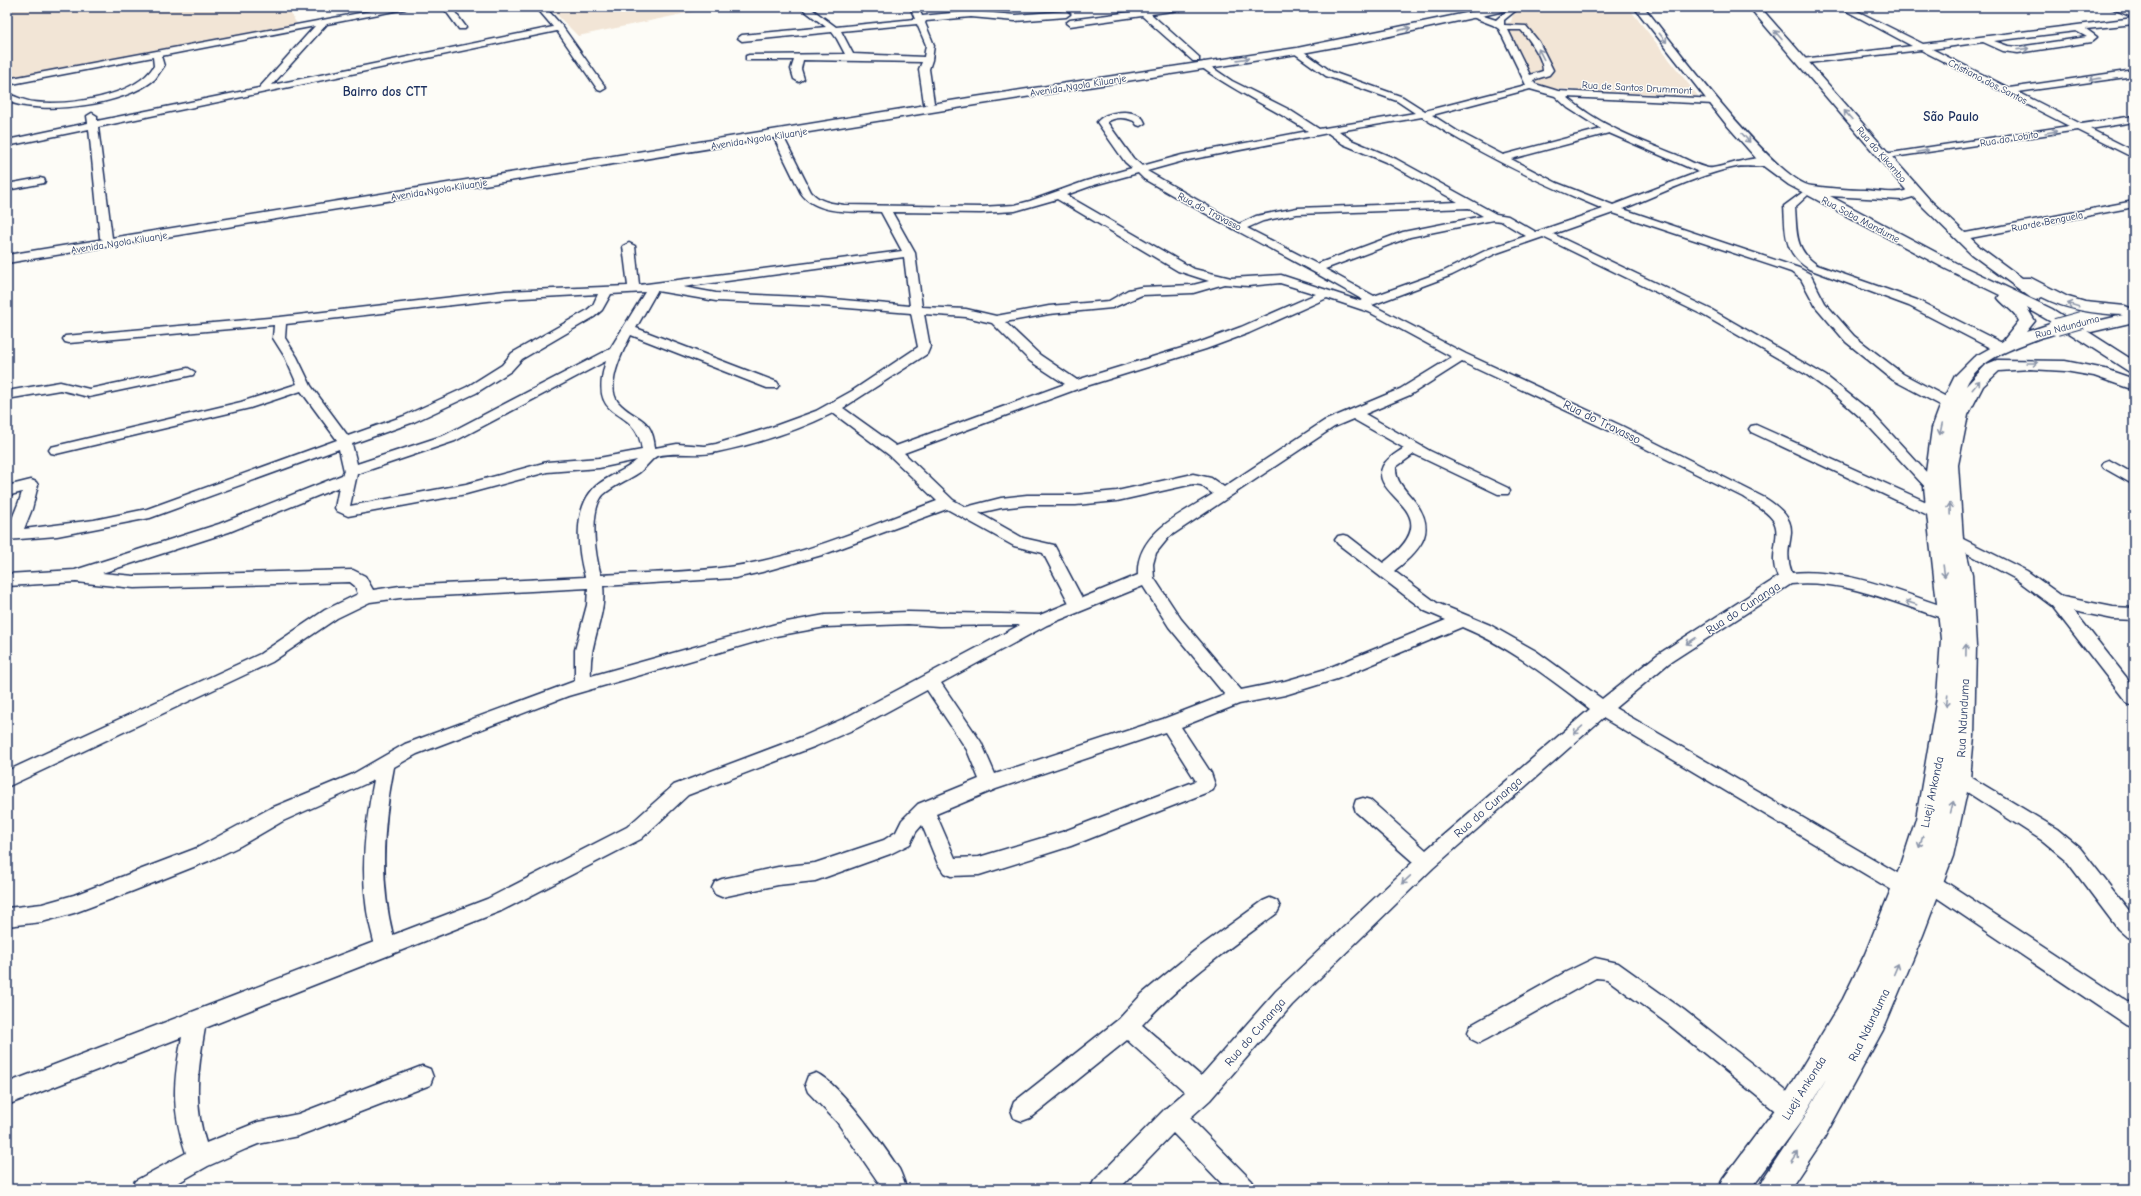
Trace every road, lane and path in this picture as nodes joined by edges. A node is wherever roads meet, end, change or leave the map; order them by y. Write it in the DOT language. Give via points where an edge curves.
graph roads {
  1 [pos="405,7"];
  2 [pos="447,7"];
  3 [pos="540,7"];
  4 [pos="804,7"];
  5 [pos="914,7"];
  6 [pos="1059,7"];
  7 [pos="1186,7"];
  8 [pos="1484,7"];
  9 [pos="1509,7"];
  10 [pos="1516,7"];
  11 [pos="1639,7"];
  12 [pos="1772,7"];
  13 [pos="1843,7"];
  14 [pos="2113,7"];
  15 [pos="1755,8"];
  16 [pos="1140,10"];
  17 [pos="1066,14"];
  18 [pos="1471,15"];
  19 [pos="2134,16"];
  20 [pos="921,20"];
  21 [pos="2134,21"];
  22 [pos="324,22"];
  23 [pos="1379,24"];
  24 [pos="1501,26"];
  25 [pos="462,27"];
  26 [pos="559,28"];
  27 [pos="2077,28"];
  28 [pos="835,29"];
  29 [pos="1347,30"];
  30 [pos="1308,37"];
  31 [pos="742,38"];
  32 [pos="1367,38"];
  33 [pos="1986,40"];
  34 [pos="1261,45"];
  35 [pos="1919,46"];
  36 [pos="1317,47"];
  37 [pos="1297,51"];
  38 [pos="156,53"];
  39 [pos="749,58"];
  40 [pos="798,58"];
  41 [pos="850,58"];
  42 [pos="928,60"];
  43 [pos="1200,62"];
  44 [pos="1802,62"];
  45 [pos="2134,73"];
  46 [pos="799,79"];
  47 [pos="7,82"];
  48 [pos="1530,82"];
  49 [pos="601,88"];
  50 [pos="262,90"];
  51 [pos="2008,92"];
  52 [pos="1558,94"];
  53 [pos="7,96"];
  54 [pos="1714,101"];
  55 [pos="91,102"];
  56 [pos="929,103"];
  57 [pos="1425,114"];
  58 [pos="2134,119"];
  59 [pos="1140,123"];
  60 [pos="93,126"];
  61 [pos="2079,127"];
  62 [pos="1612,129"];
  63 [pos="1330,130"];
  64 [pos="1317,132"];
  65 [pos="777,134"];
  66 [pos="7,143"];
  67 [pos="2134,155"];
  68 [pos="1884,157"];
  69 [pos="1501,158"];
  70 [pos="1767,162"];
  71 [pos="1138,170"];
  72 [pos="1778,171"];
  73 [pos="1708,172"];
  74 [pos="40,181"];
  75 [pos="1794,182"];
  76 [pos="7,186"];
  77 [pos="1914,190"];
  78 [pos="1058,195"];
  79 [pos="1803,195"];
  80 [pos="1471,204"];
  81 [pos="2134,204"];
  82 [pos="1828,205"];
  83 [pos="1927,205"];
  84 [pos="884,208"];
  85 [pos="1613,209"];
  86 [pos="1492,217"];
  87 [pos="1241,227"];
  88 [pos="1538,235"];
  89 [pos="1960,236"];
  90 [pos="106,238"];
  91 [pos="629,246"];
  92 [pos="7,252"];
  93 [pos="910,253"];
  94 [pos="7,259"];
  95 [pos="1813,267"];
  96 [pos="1316,268"];
  97 [pos="1801,273"];
  98 [pos="1221,281"];
  99 [pos="656,288"];
  100 [pos="634,290"];
  101 [pos="606,291"];
  102 [pos="1326,294"];
  103 [pos="1368,302"];
  104 [pos="917,310"];
  105 [pos="2131,313"];
  106 [pos="996,320"];
  107 [pos="280,321"];
  108 [pos="630,330"];
  109 [pos="2062,330"];
  110 [pos="70,339"];
  111 [pos="2005,346"];
  112 [pos="615,352"];
  113 [pos="1461,357"];
  114 [pos="2134,359"];
  115 [pos="1987,363"];
  116 [pos="2134,368"];
  117 [pos="188,372"];
  118 [pos="772,385"];
  119 [pos="1075,385"];
  120 [pos="2134,385"];
  121 [pos="304,386"];
  122 [pos="7,395"];
  123 [pos="1949,404"];
  124 [pos="834,408"];
  125 [pos="1353,413"];
  126 [pos="1756,429"];
  127 [pos="345,443"];
  128 [pos="1413,448"];
  129 [pos="56,450"];
  130 [pos="894,452"];
  131 [pos="649,454"];
  132 [pos="2109,465"];
  133 [pos="350,475"];
  134 [pos="2134,480"];
  135 [pos="1933,487"];
  136 [pos="7,491"];
  137 [pos="1502,491"];
  138 [pos="1224,495"];
  139 [pos="948,503"];
  140 [pos="965,512"];
  141 [pos="1935,512"];
  142 [pos="10,534"];
  143 [pos="1953,539"];
  144 [pos="1343,540"];
  145 [pos="1384,570"];
  146 [pos="76,576"];
  147 [pos="1146,578"];
  148 [pos="1787,579"];
  149 [pos="7,580"];
  150 [pos="594,580"];
  151 [pos="366,597"];
  152 [pos="2058,602"];
  153 [pos="1079,607"];
  154 [pos="1948,614"];
  155 [pos="2134,614"];
  156 [pos="1462,620"];
  157 [pos="1041,621"];
  158 [pos="930,681"];
  159 [pos="584,684"];
  160 [pos="1237,698"];
  161 [pos="2134,699"];
  162 [pos="1602,709"];
  163 [pos="1169,724"];
  164 [pos="386,764"];
  165 [pos="1959,778"];
  166 [pos="7,779"];
  167 [pos="990,783"];
  168 [pos="1363,806"];
  169 [pos="925,810"];
  170 [pos="1426,862"];
  171 [pos="1931,883"];
  172 [pos="1904,887"];
  173 [pos="722,888"];
  174 [pos="1270,907"];
  175 [pos="7,917"];
  176 [pos="2134,930"];
  177 [pos="385,947"];
  178 [pos="2134,1018"];
  179 [pos="195,1022"];
  180 [pos="1127,1026"];
  181 [pos="1479,1032"];
  182 [pos="422,1078"];
  183 [pos="816,1084"];
  184 [pos="1202,1092"];
  185 [pos="7,1094"];
  186 [pos="1022,1110"];
  187 [pos="1792,1110"];
  188 [pos="1173,1117"];
  189 [pos="200,1158"];
  190 [pos="142,1189"];
  191 [pos="895,1189"];
  192 [pos="1102,1189"];
  193 [pos="1244,1189"];
  194 [pos="1733,1189"];
  195 [pos="1772,1189"];
  1 -- 22 [label="street"];
  2 -- 25 [label="street"];
  3 -- 26 [label="street"];
  4 -- 28 [label="street"];
  5 -- 20 [label="street"];
  6 -- 17 [label="street"];
  7 -- 16 [label="street"];
  8 -- 23 [label="main road"];
  9 -- 18 [label="main road, Avenida Ngola Kiluanje"];
  10 -- 24 [label="street" via="1500,19"];
  11 -- 54 [label="main road, Rua Soba Mandume, one-way"];
  12 -- 15 [label="street"];
  13 -- 35 [label="street, Cristiano dos Santos"];
  14 -- 19 [label="street"];
  44 -- 15 [label="main road, Rua do Kikombo, one-way"];
  16 -- 17 [label="street" via="1073,23"];
  16 -- 43 [label="street"];
  17 -- 20 [label="street" via="1014,18 970,14"];
  18 -- 24 [label="street"];
  32 -- 18 [label="main road, Avenida Ngola Kiluanje, one-way"];
  20 -- 28 [label="street"];
  20 -- 42 [label="street" via="930,45"];
  21 -- 27 [label="street"];
  22 -- 38 [label="street"];
  22 -- 50 [label="street"];
  24 -- 48 [label="street"];
  48 -- 24 [label="street, one-way" via="1548,70 1542,55 1523,28"];
  26 -- 49 [label="street"];
  26 -- 50 [label="street"];
  27 -- 33 [label="street"];
  33 -- 27 [label="street, one-way" via="2006,49 2018,50 2093,37"];
  28 -- 31 [label="street"];
  28 -- 41 [label="street"];
  29 -- 32 [label="main road" via="1350,35"];
  30 -- 36 [label="main road" via="1321,42"];
  32 -- 36 [label="main road, Avenida Ngola Kiluanje"];
  33 -- 35 [label="street" via="1930,48"];
  34 -- 43 [label="main road, Avenida Ngola Kiluanje"];
  35 -- 44 [label="street"];
  35 -- 51 [label="street, Cristiano dos Santos"];
  36 -- 37 [label="main road, Avenida Ngola Kiluanje"];
  43 -- 37 [label="main road, Avenida Ngola Kiluanje, one-way"];
  37 -- 57 [label="street" via="1336,78 1388,94"];
  38 -- 47 [label="street"];
  38 -- 55 [label="street" via="159,66 152,76 133,88"];
  39 -- 40 [label="street"];
  40 -- 41 [label="street"];
  40 -- 46 [label="street" via="796,69"];
  41 -- 42 [label="street"];
  42 -- 56 [label="street" via="924,69"];
  43 -- 56 [label="main road, Avenida Ngola Kiluanje"];
  43 -- 64 [label="street" via="1229,83 1285,111"];
  43 -- 65 [label="main road, Avenida Ngola Kiluanje"];
  68 -- 44 [label="main road, Rua do Kikombo, one-way"];
  45 -- 51 [label="street, one-way"];
  48 -- 52 [label="street" via="1543,91"];
  48 -- 57 [label="street"];
  50 -- 60 [label="street"];
  51 -- 61 [label="street, Cristiano dos Santos"];
  52 -- 54 [label="street, Rua de Santos Drummont"];
  52 -- 62 [label="street" via="1580,112"];
  53 -- 55 [label="street" via="37,105"];
  54 -- 70 [label="main road, Rua Soba Mandume, one-way"];
  55 -- 60 [label="street"];
  56 -- 90 [label="main road, Avenida Ngola Kiluanje"];
  57 -- 63 [label="street"];
  57 -- 69 [label="street" via="1453,133"];
  58 -- 61 [label="street, Rua do Lobito"];
  59 -- 71 [label="street, Rua do Travasso" via="1138,119 1129,116 1107,118 1102,122"];
  60 -- 66 [label="street"];
  60 -- 90 [label="street"];
  61 -- 67 [label="street, Cristiano dos Santos"];
  68 -- 61 [label="street, Rua do Lobito, one-way"];
  62 -- 69 [label="street"];
  62 -- 73 [label="street"];
  63 -- 64 [label="street"];
  63 -- 80 [label="street" via="1347,142 1392,161"];
  64 -- 71 [label="street" via="1240,146"];
  65 -- 84 [label="street" via="806,194 814,202 844,208"];
  65 -- 94 [label="main road, Avenida Ngola Kiluanje"];
  68 -- 77 [label="main road, Rua do Kikombo"];
  69 -- 85 [label="street" via="1553,185"];
  70 -- 72 [label="main road, Rua Soba Mandume"];
  70 -- 73 [label="street" via="1736,164"];
  71 -- 78 [label="street"];
  71 -- 87 [label="street, Rua do Travasso" via="1209,212"];
  72 -- 75 [label="main road, Rua Soba Mandume"];
  72 -- 79 [label="main road" via="1784,180"];
  73 -- 85 [label="street"];
  74 -- 76 [label="street"];
  75 -- 77 [label="main road" via="1836,193 1902,196"];
  75 -- 82 [label="main road, Rua Soba Mandume"];
  77 -- 83 [label="main road, Rua do Kikombo"];
  78 -- 84 [label="street" via="1033,204 999,210"];
  78 -- 98 [label="street" via="1182,269"];
  79 -- 82 [label="main road"];
  79 -- 95 [label="street" via="1789,206 1790,238 1803,261"];
  80 -- 86 [label="street"];
  80 -- 87 [label="street" via="1297,211 1260,218"];
  81 -- 89 [label="street, Rua de Benguela"];
  82 -- 83 [label="main road" via="1831,197 1844,196 1902,197"];
  82 -- 111 [label="main road" via="1904,249 2014,302 2027,321"];
  82 -- 116 [label="main road, Rua Soba Mandume" via="2046,312"];
  83 -- 89 [label="main road, Rua do Kikombo"];
  84 -- 93 [label="street"];
  85 -- 88 [label="street"];
  85 -- 97 [label="street"];
  86 -- 88 [label="street" via="1504,218"];
  86 -- 96 [label="street" via="1407,234"];
  87 -- 96 [label="street, Rua do Travasso"];
  88 -- 103 [label="street"];
  88 -- 135 [label="street" via="1634,275 1716,316 1809,370 1839,391 1866,415"];
  105 -- 89 [label="main road, one-way" via="2084,308 2056,299"];
  89 -- 114 [label="main road, Rua do Kikombo" via="1976,252 2057,310"];
  90 -- 92 [label="main road, Avenida Ngola Kiluanje"];
  91 -- 100 [label="street"];
  93 -- 99 [label="street"];
  93 -- 104 [label="street"];
  95 -- 97 [label="street"];
  95 -- 111 [label="street" via="1913,303"];
  96 -- 103 [label="street, Rua do Travasso"];
  97 -- 123 [label="street" via="1806,277 1820,304 1850,339 1898,377"];
  98 -- 102 [label="street" via="1277,279"];
  98 -- 106 [label="street" via="1193,289 1132,293 1112,304 1049,310"];
  99 -- 100 [label="street"];
  99 -- 104 [label="street" via="716,297"];
  99 -- 108 [label="street"];
  100 -- 101 [label="street"];
  101 -- 107 [label="street" via="498,296"];
  101 -- 127 [label="street" via="590,314 517,356 496,375 433,409"];
  102 -- 103 [label="street"];
  102 -- 119 [label="street" via="1202,346"];
  103 -- 113 [label="street, Rua do Travasso"];
  104 -- 106 [label="street" via="982,315"];
  104 -- 124 [label="street" via="924,343 922,351"];
  105 -- 109 [label="main road, Rua Ndunduma"];
  106 -- 119 [label="street" via="1035,358"];
  107 -- 110 [label="street"];
  107 -- 121 [label="street" via="279,338"];
  108 -- 112 [label="street"];
  108 -- 118 [label="street"];
  109 -- 111 [label="main road, Rua Ndunduma"];
  109 -- 115 [label="main road, Rua Ndunduma" via="2032,347"];
  111 -- 115 [label="main road, Rua Ndunduma"];
  112 -- 131 [label="street" via="607,383 609,400 642,426"];
  112 -- 133 [label="street" via="450,438"];
  113 -- 125 [label="street" via="1405,392"];
  113 -- 148 [label="street, Rua do Travasso" via="1617,429 1767,506 1782,524 1784,534 1780,560"];
  115 -- 120 [label="main road, one-way" via="2051,363 2093,370"];
  115 -- 123 [label="main road, Lueji Ankonda" via="1960,379"];
  143 -- 115 [label="main road, Rua Ndunduma, one-way" via="1949,465 1959,415"];
  117 -- 122 [label="street" via="89,393 76,392 72,388 60,386"];
  119 -- 130 [label="street"];
  121 -- 127 [label="street"];
  121 -- 129 [label="street" via="245,405"];
  123 -- 135 [label="main road, Lueji Ankonda, one-way" via="1941,428"];
  124 -- 130 [label="street"];
  124 -- 131 [label="street" via="717,448 677,448"];
  125 -- 128 [label="street"];
  125 -- 138 [label="street" via="1328,424"];
  126 -- 141 [label="street"];
  127 -- 133 [label="street"];
  127 -- 142 [label="street" via="150,513 87,527"];
  128 -- 137 [label="street"];
  128 -- 145 [label="street" via="1390,466 1388,472 1393,485 1417,515 1418,533 1412,547"];
  130 -- 139 [label="street"];
  131 -- 133 [label="street" via="599,463 540,468 466,489 348,511 342,508"];
  131 -- 150 [label="street" via="638,467 599,491 590,504 587,537"];
  132 -- 134 [label="street"];
  133 -- 146 [label="street" via="217,530"];
  135 -- 141 [label="main road, Lueji Ankonda"];
  136 -- 142 [label="street" via="31,485 26,509"];
  138 -- 140 [label="street" via="1207,482 1197,479 1117,496 1020,501"];
  138 -- 147 [label="street" via="1164,533 1153,544 1145,564"];
  139 -- 140 [label="street"];
  139 -- 150 [label="street" via="885,524 826,548 764,567 734,572"];
  140 -- 153 [label="street" via="1019,542 1049,549"];
  141 -- 154 [label="main road, Lueji Ankonda, one-way"];
  143 -- 152 [label="street" via="2016,572"];
  165 -- 143 [label="main road, Rua Ndunduma, one-way" via="1966,647 1962,575"];
  144 -- 145 [label="street"];
  145 -- 156 [label="street" via="1431,607"];
  146 -- 149 [label="street"];
  146 -- 151 [label="street" via="134,582 353,576 364,585"];
  147 -- 153 [label="street"];
  147 -- 160 [label="street" via="1175,623"];
  154 -- 148 [label="street, Rua do Cunanga, one-way" via="1828,578 1802,576"];
  148 -- 162 [label="street, Rua do Cunanga, one-way" via="1663,659"];
  150 -- 151 [label="street" via="400,592"];
  150 -- 159 [label="street" via="595,607 582,657"];
  151 -- 166 [label="street" via="331,614 266,658"];
  152 -- 155 [label="street" via="2113,613"];
  152 -- 161 [label="street"];
  153 -- 157 [label="street"];
  154 -- 172 [label="main road, Lueji Ankonda, one-way" via="1951,639 1948,697 1939,761 1928,819"];
  156 -- 160 [label="street" via="1332,674 1285,688"];
  156 -- 162 [label="street" via="1484,629 1530,655"];
  157 -- 158 [label="street"];
  157 -- 159 [label="street" via="908,618 825,621 776,630"];
  158 -- 167 [label="street" via="975,747"];
  158 -- 177 [label="street" via="888,705 810,741 681,790 634,834 608,848 494,906"];
  159 -- 164 [label="street" via="411,749"];
  160 -- 163 [label="street"];
  162 -- 170 [label="street, Rua do Cunanga, one-way"];
  162 -- 172 [label="street"];
  163 -- 167 [label="street"];
  163 -- 169 [label="street" via="1205,778 1206,785 1064,840 979,866 951,867"];
  164 -- 175 [label="street" via="357,780 276,815 204,854 74,904"];
  164 -- 177 [label="street" via="379,796 374,844 375,897"];
  171 -- 165 [label="main road, Rua Ndunduma, one-way" via="1941,856"];
  165 -- 176 [label="street" via="2050,835 2073,854 2125,922"];
  167 -- 169 [label="street"];
  168 -- 170 [label="street"];
  169 -- 173 [label="street" via="896,843 815,872 778,876"];
  170 -- 184 [label="street, Rua do Cunanga, one-way" via="1284,998"];
  171 -- 178 [label="street"];
  195 -- 171 [label="main road, Rua Ndunduma, one-way" via="1814,1128 1873,1021"];
  172 -- 187 [label="main road, Lueji Ankonda" via="1876,959 1856,1001"];
  174 -- 180 [label="street" via="1201,958 1150,1001"];
  177 -- 179 [label="street"];
  179 -- 185 [label="street"];
  179 -- 189 [label="street" via="186,1092 191,1136"];
  180 -- 184 [label="street"];
  180 -- 186 [label="street"];
  181 -- 187 [label="street" via="1595,968 1611,970"];
  182 -- 189 [label="street" via="298,1125 253,1135"];
  183 -- 191 [label="street" via="845,1114 891,1178"];
  184 -- 188 [label="street, Rua do Cunanga"];
  187 -- 194 [label="main road, Lueji Ankonda"];
  188 -- 192 [label="street, Rua do Cunanga"];
  188 -- 193 [label="street"];
  189 -- 190 [label="street"];
}
